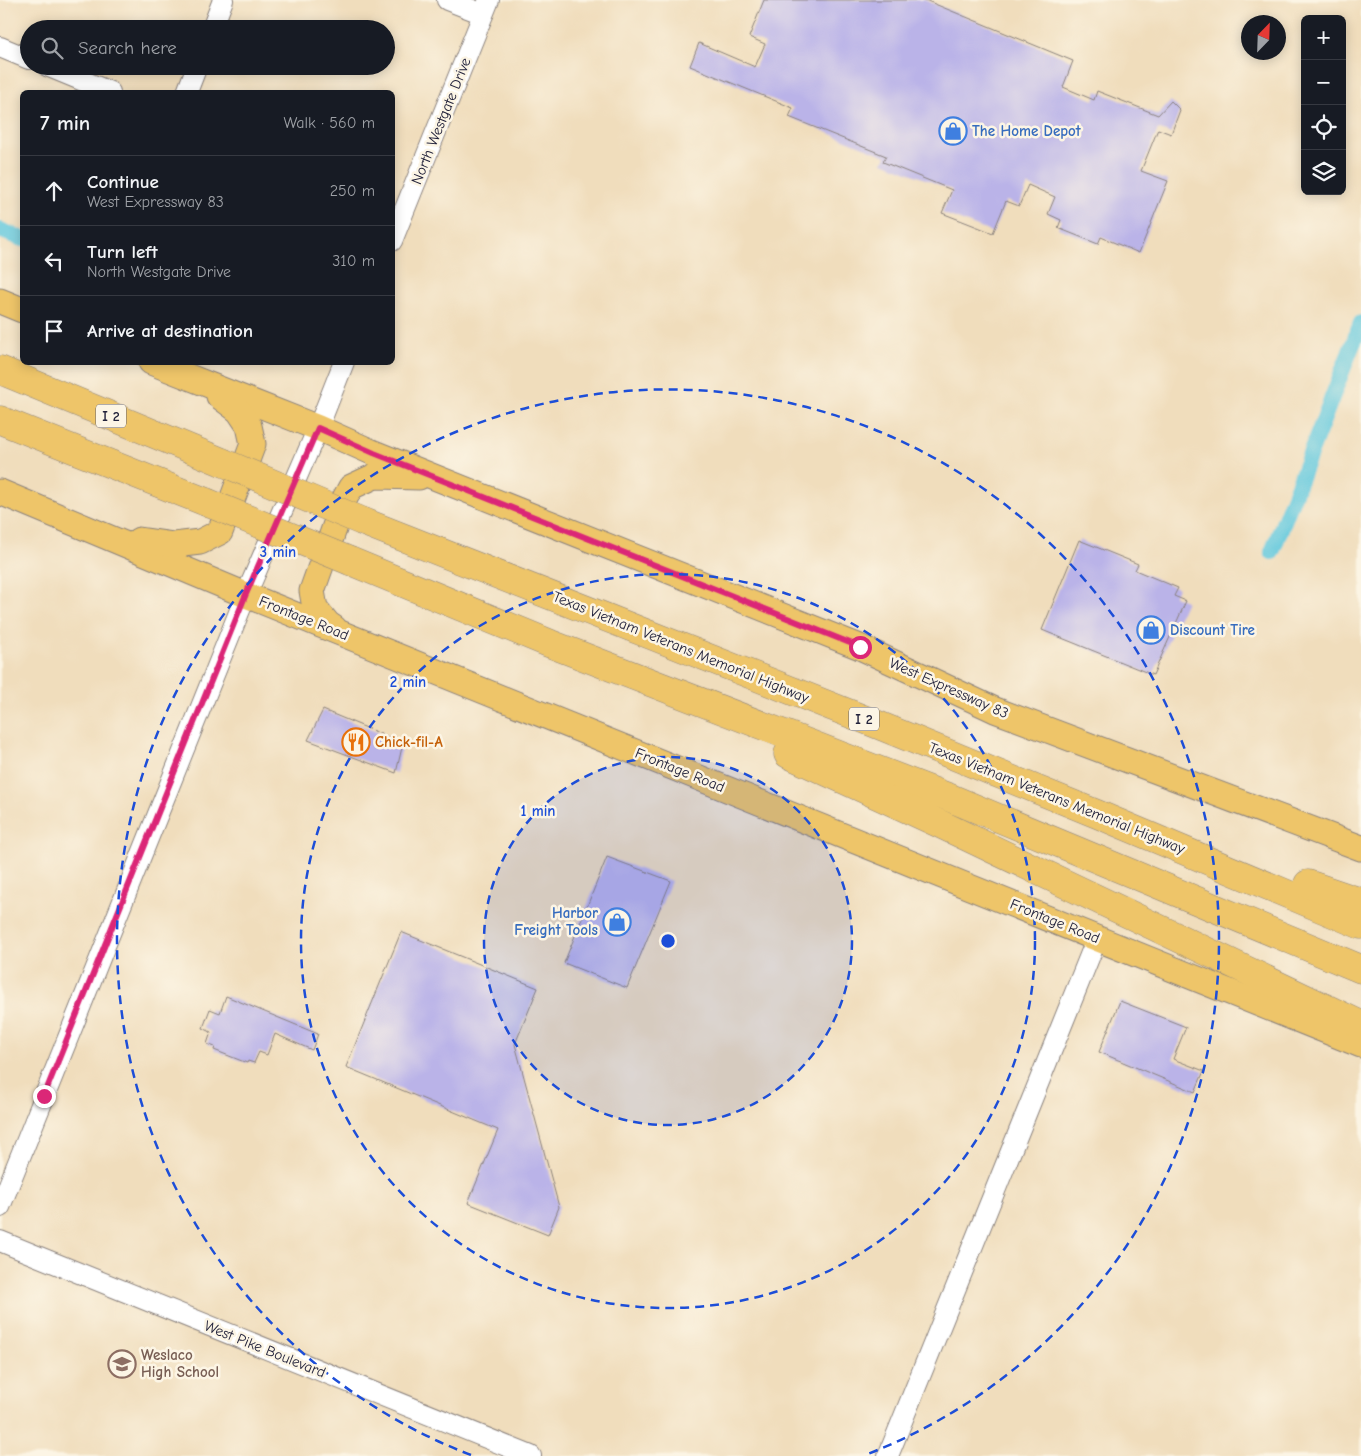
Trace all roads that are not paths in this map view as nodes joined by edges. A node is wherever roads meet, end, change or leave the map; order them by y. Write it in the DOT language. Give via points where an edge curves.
graph roads {
  1 [pos="223,0"];
  2 [pos="447,0"];
  3 [pos="486,7"];
  4 [pos="215,20"];
  5 [pos="0,47"];
  6 [pos="20,55"];
  7 [pos="69,75"];
  8 [pos="194,75"];
  9 [pos="105,90"];
  10 [pos="188,90"];
  11 [pos="395,234"];
  12 [pos="0,301"];
  13 [pos="20,309"];
  14 [pos="158,365"];
  15 [pos="343,365"];
  16 [pos="0,370"];
  17 [pos="200,382"];
  18 [pos="0,420"];
  19 [pos="318,428"];
  20 [pos="434,477"];
  21 [pos="0,492"];
  22 [pos="107,536"];
  23 [pos="246,594"];
  24 [pos="342,633"];
  25 [pos="551,644"];
  26 [pos="1097,814"];
  27 [pos="1361,848"];
  28 [pos="1361,902"];
  29 [pos="1361,924"];
  30 [pos="1097,938"];
  31 [pos="1361,969"];
  32 [pos="1361,1025"];
  33 [pos="1361,1045"];
  34 [pos="0,1206"];
  35 [pos="0,1242"];
  36 [pos="531,1456"];
  37 [pos="888,1456"];
  1 -- 4 [label="street"];
  2 -- 3 [label="street"];
  3 -- 11 [label="street, North Westgate Drive"];
  5 -- 6 [label="street"];
  7 -- 9 [label="street"];
  8 -- 10 [label="street"];
  12 -- 13 [label="main road"];
  14 -- 17 [label="main road, West Expressway 83"];
  15 -- 19 [label="street"];
  16 -- 26 [label="highway, Texas Vietnam Veterans Memorial Highway / I 2, bridge" via="364,522"];
  17 -- 19 [label="main road, West Expressway 83"];
  17 -- 22 [label="main road" via="239,410 249,426 253,444 220,532 200,542 174,545"];
  18 -- 25 [label="highway, bridge"];
  19 -- 20 [label="main road, West Expressway 83"];
  19 -- 23 [label="street"];
  20 -- 24 [label="main road" via="375,476 352,486 348,492 312,591 315,608 328,624"];
  20 -- 27 [label="main road, West Expressway 83" via="860,647 994,710"];
  21 -- 22 [label="main road, Frontage Road"];
  22 -- 23 [label="main road, Frontage Road"];
  23 -- 24 [label="main road, Frontage Road"];
  23 -- 34 [label="street"];
  24 -- 30 [label="main road, Frontage Road"];
  25 -- 31 [label="highway" via="948,797"];
  25 -- 32 [label="highway" via="938,823"];
  26 -- 28 [label="highway"];
  26 -- 29 [label="highway, Texas Vietnam Veterans Memorial Highway / I 2"];
  30 -- 33 [label="main road, Frontage Road"];
  30 -- 37 [label="street"];
  35 -- 36 [label="street, West Pike Boulevard"];
}
